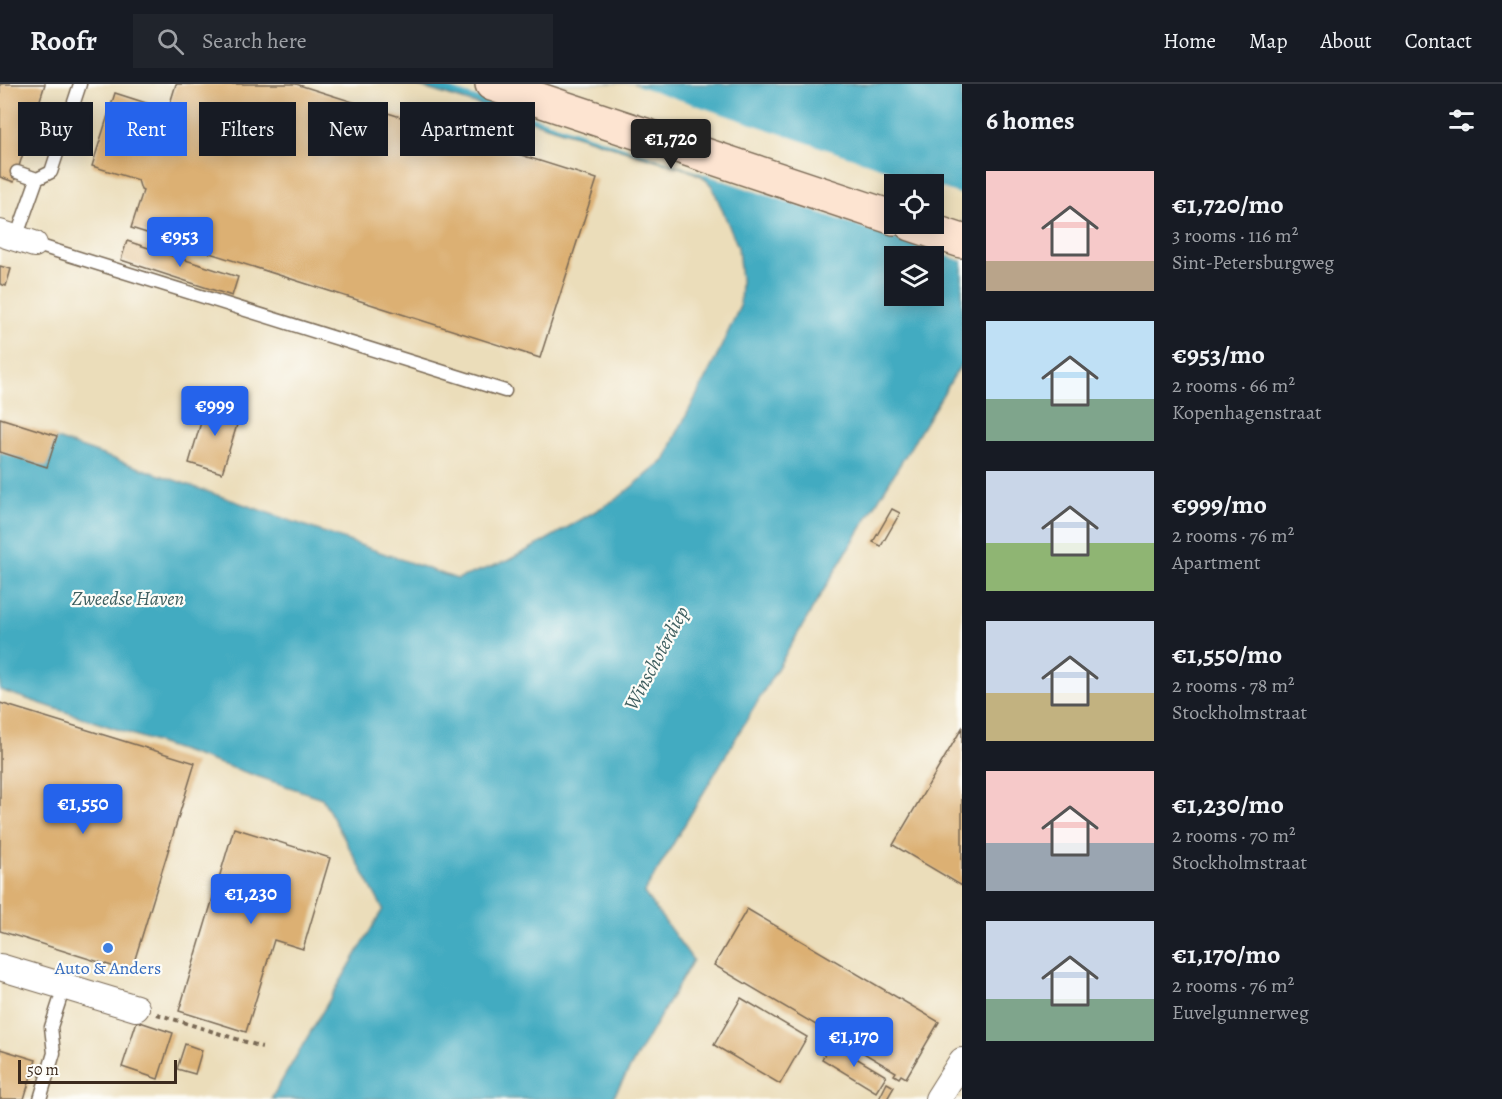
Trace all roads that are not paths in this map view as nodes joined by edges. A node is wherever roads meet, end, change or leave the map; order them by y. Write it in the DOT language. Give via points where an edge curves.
graph roads {
  1 [pos="80,84"];
  2 [pos="492,84"];
  3 [pos="17,172"];
  4 [pos="37,178"];
  5 [pos="884,215"];
  6 [pos="941,234"];
  7 [pos="17,238"];
  8 [pos="962,241"];
  9 [pos="505,391"];
  10 [pos="0,967"];
  11 [pos="64,987"];
  12 [pos="136,1008"];
  13 [pos="962,1060"];
  14 [pos="40,1099"];
  15 [pos="939,1099"];
  1 -- 4 [label="lane" via="51,172"];
  2 -- 5 [label="street"];
  3 -- 4 [label="lane"];
  4 -- 7 [label="lane"];
  6 -- 8 [label="street"];
  7 -- 9 [label="lane"];
  10 -- 11 [label="street"];
  11 -- 12 [label="street"];
  11 -- 14 [label="lane" via="51,1027 54,1053"];
  13 -- 15 [label="street"];
}
